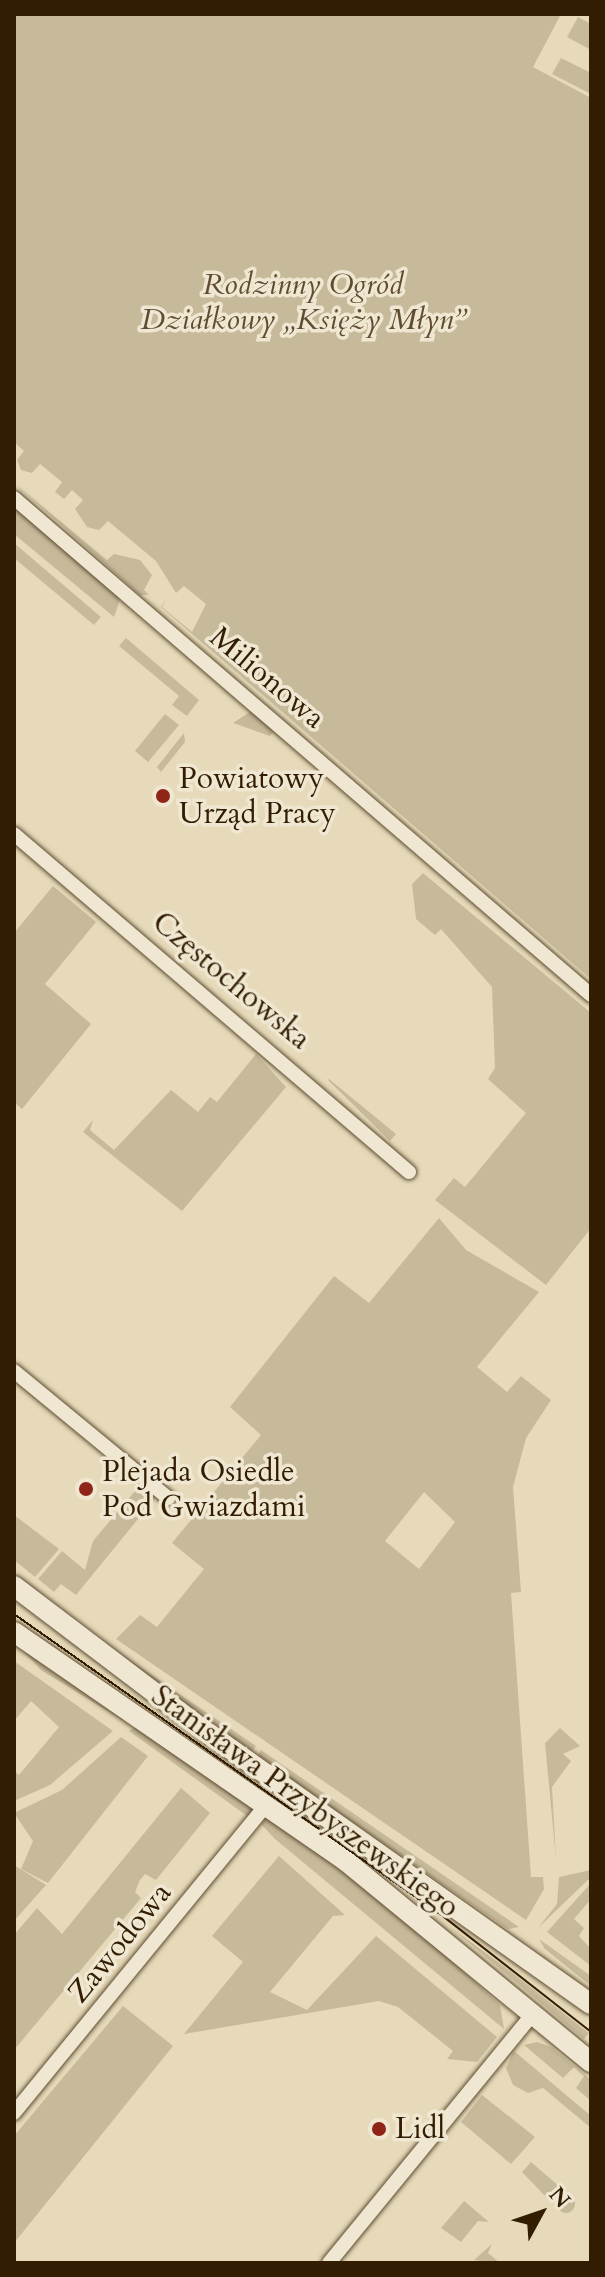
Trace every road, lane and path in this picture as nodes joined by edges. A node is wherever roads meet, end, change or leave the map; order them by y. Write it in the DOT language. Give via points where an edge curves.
graph roads {
  1 [pos="14,498"];
  2 [pos="14,834"];
  3 [pos="591,995"];
  4 [pos="409,1172"];
  5 [pos="14,1371"];
  6 [pos="168,1498"];
  7 [pos="14,1586"];
  8 [pos="14,1632"];
  9 [pos="266,1805"];
  10 [pos="591,2004"];
  11 [pos="533,2014"];
  12 [pos="591,2062"];
  13 [pos="14,2113"];
  14 [pos="329,2263"];
  1 -- 3 [label="street, Milionowa"];
  2 -- 4 [label="street, Częstochowska"];
  5 -- 6 [label="street"];
  7 -- 10 [label="main road, Stanisława Przybyszewskiego" via="201,1728"];
  8 -- 9 [label="main road, Stanisława Przybyszewskiego"];
  9 -- 11 [label="main road, Stanisława Przybyszewskiego"];
  9 -- 13 [label="street, Zawodowa"];
  11 -- 12 [label="main road, Stanisława Przybyszewskiego"];
  11 -- 14 [label="street"];
}
